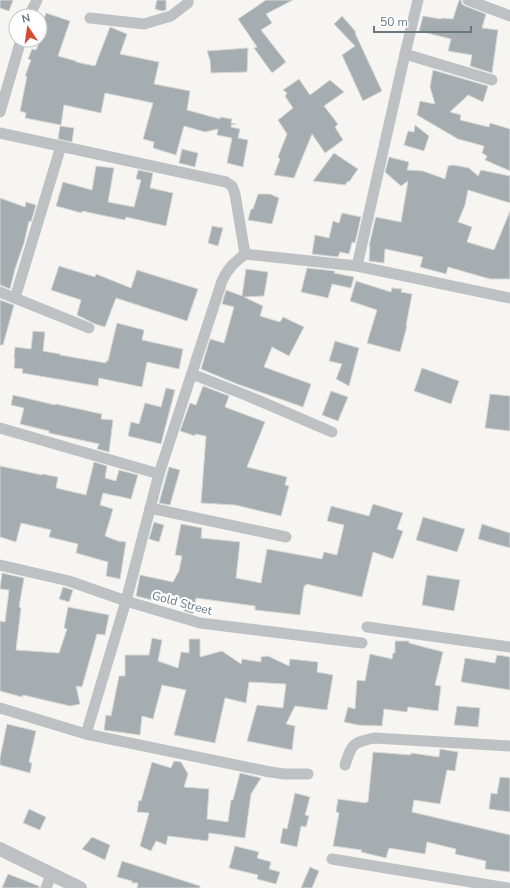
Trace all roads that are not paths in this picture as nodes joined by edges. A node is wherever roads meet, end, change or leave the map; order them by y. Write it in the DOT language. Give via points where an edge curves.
graph roads {
  1 [pos="188,0"];
  2 [pos="418,0"];
  3 [pos="468,0"];
  4 [pos="510,16"];
  5 [pos="90,18"];
  6 [pos="19,48"];
  7 [pos="405,54"];
  8 [pos="492,80"];
  9 [pos="0,112"];
  10 [pos="0,133"];
  11 [pos="61,146"];
  12 [pos="244,254"];
  13 [pos="357,266"];
  14 [pos="0,292"];
  15 [pos="15,298"];
  16 [pos="510,298"];
  17 [pos="89,328"];
  18 [pos="192,374"];
  19 [pos="0,428"];
  20 [pos="332,432"];
  21 [pos="159,474"];
  22 [pos="150,508"];
  23 [pos="286,537"];
  24 [pos="0,565"];
  25 [pos="126,601"];
  26 [pos="367,627"];
  27 [pos="362,643"];
  28 [pos="510,647"];
  29 [pos="0,708"];
  30 [pos="86,734"];
  31 [pos="510,746"];
  32 [pos="346,765"];
  33 [pos="308,774"];
  34 [pos="0,849"];
  35 [pos="332,859"];
  36 [pos="49,881"];
  37 [pos="80,888"];
  38 [pos="507,888"];
  1 -- 5 [label="street" via="188,3 171,16 144,24"];
  2 -- 7 [label="street"];
  3 -- 4 [label="street"];
  6 -- 9 [label="street"];
  7 -- 8 [label="street"];
  7 -- 13 [label="street"];
  10 -- 11 [label="street"];
  11 -- 12 [label="street" via="226,182 232,186 236,194"];
  11 -- 15 [label="street"];
  12 -- 13 [label="street"];
  12 -- 18 [label="street" via="227,271"];
  13 -- 16 [label="street"];
  14 -- 15 [label="street"];
  15 -- 17 [label="street"];
  18 -- 20 [label="street"];
  18 -- 21 [label="street"];
  19 -- 21 [label="street"];
  21 -- 22 [label="street"];
  22 -- 23 [label="street"];
  22 -- 25 [label="street"];
  24 -- 25 [label="street, Gold Street" via="68,581"];
  25 -- 27 [label="street, Gold Street" via="200,623"];
  25 -- 30 [label="street"];
  26 -- 28 [label="street"];
  29 -- 30 [label="street"];
  30 -- 33 [label="street" via="270,772"];
  31 -- 32 [label="street" via="374,738 354,744"];
  34 -- 36 [label="street"];
  35 -- 38 [label="street"];
  36 -- 37 [label="street"];
}
